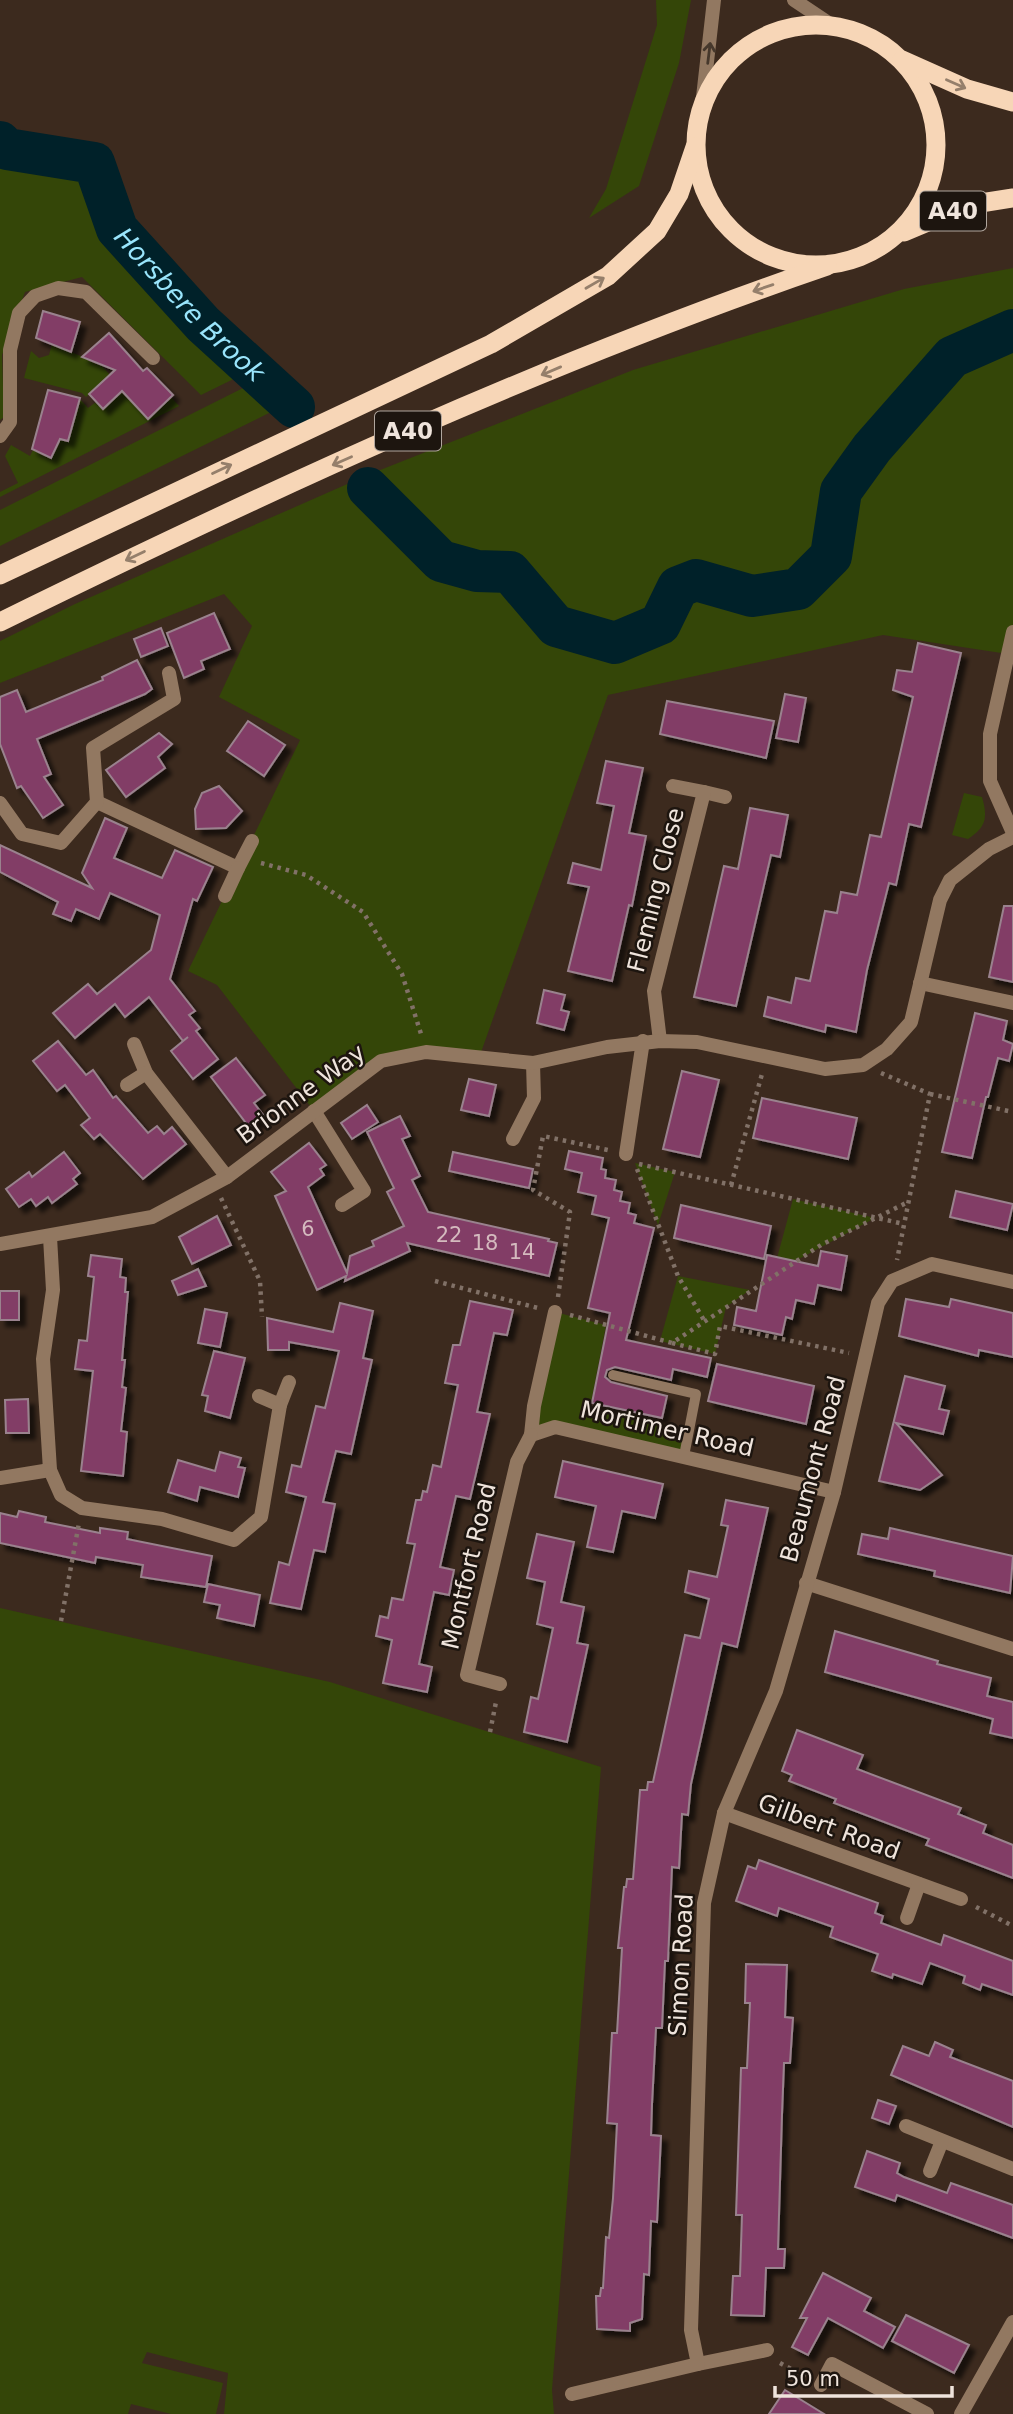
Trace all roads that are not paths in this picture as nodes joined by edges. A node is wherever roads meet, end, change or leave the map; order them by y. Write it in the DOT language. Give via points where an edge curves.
graph roads {
  1 [pos="714,0"];
  2 [pos="794,0"];
  3 [pos="833,26"];
  4 [pos="901,59"];
  5 [pos="1013,102"];
  6 [pos="702,106"];
  7 [pos="695,147"];
  8 [pos="1013,198"];
  9 [pos="897,236"];
  10 [pos="827,266"];
  11 [pos="153,358"];
  12 [pos="0,436"];
  13 [pos="0,575"];
  14 [pos="0,622"];
  15 [pos="1013,632"];
  16 [pos="169,673"];
  17 [pos="673,786"];
  18 [pos="704,792"];
  19 [pos="725,797"];
  20 [pos="97,802"];
  21 [pos="0,803"];
  22 [pos="1013,835"];
  23 [pos="251,841"];
  24 [pos="241,863"];
  25 [pos="225,896"];
  26 [pos="920,983"];
  27 [pos="1013,1003"];
  28 [pos="643,1041"];
  29 [pos="660,1041"];
  30 [pos="134,1044"];
  31 [pos="533,1063"];
  32 [pos="146,1073"];
  33 [pos="127,1085"];
  34 [pos="314,1111"];
  35 [pos="513,1139"];
  36 [pos="626,1154"];
  37 [pos="221,1181"];
  38 [pos="342,1205"];
  39 [pos="50,1237"];
  40 [pos="0,1244"];
  41 [pos="1013,1282"];
  42 [pos="555,1312"];
  43 [pos="612,1376"];
  44 [pos="289,1382"];
  45 [pos="259,1396"];
  46 [pos="280,1405"];
  47 [pos="531,1436"];
  48 [pos="684,1456"];
  49 [pos="50,1470"];
  50 [pos="0,1478"];
  51 [pos="834,1492"];
  52 [pos="806,1583"];
  53 [pos="1013,1649"];
  54 [pos="500,1684"];
  55 [pos="724,1813"];
  56 [pos="919,1884"];
  57 [pos="961,1899"];
  58 [pos="907,1918"];
  59 [pos="906,2126"];
  60 [pos="942,2141"];
  61 [pos="1013,2169"];
  62 [pos="930,2171"];
  63 [pos="1013,2322"];
  64 [pos="767,2350"];
  65 [pos="698,2364"];
  66 [pos="821,2385"];
  67 [pos="572,2394"];
  68 [pos="927,2414"];
  69 [pos="961,2414"];
  6 -- 1 [label="street, one-way"];
  2 -- 3 [label="street"];
  3 -- 4 [label="highway" via="873,38"];
  3 -- 6 [label="highway" via="792,27 753,42 722,70"];
  4 -- 5 [label="highway, one-way" via="967,89"];
  4 -- 9 [label="highway" via="927,96 937,133 935,171 921,206"];
  6 -- 7 [label="highway"];
  7 -- 10 [label="highway" via="703,188 724,224 754,248 789,263"];
  13 -- 7 [label="highway, A40, one-way" via="491,344 608,276 657,231 679,194"];
  8 -- 9 [label="highway, A40" via="968,205"];
  9 -- 10 [label="highway" via="864,257"];
  10 -- 14 [label="highway, A40, one-way" via="685,316 435,420 198,526"];
  11 -- 12 [label="street" via="86,292 58,288 35,296 19,313 10,350 10,422"];
  15 -- 22 [label="street" via="990,734 989,781"];
  16 -- 20 [label="street" via="174,699 93,748"];
  17 -- 18 [label="street, Fleming Close"];
  18 -- 19 [label="street, Fleming Close"];
  18 -- 29 [label="street, Fleming Close" via="654,991"];
  20 -- 21 [label="street" via="61,843 22,834"];
  20 -- 24 [label="street"];
  22 -- 26 [label="street" via="950,880 940,900"];
  23 -- 24 [label="street"];
  24 -- 25 [label="street"];
  26 -- 27 [label="street"];
  26 -- 29 [label="street, Brionne Way" via="911,1022 887,1049 863,1065 825,1069 697,1042"];
  28 -- 29 [label="street, Brionne Way"];
  28 -- 31 [label="street, Brionne Way"];
  28 -- 36 [label="street"];
  30 -- 32 [label="street"];
  31 -- 34 [label="street, Brionne Way" via="426,1052 381,1061"];
  31 -- 35 [label="street" via="534,1098"];
  32 -- 33 [label="street"];
  32 -- 37 [label="street"];
  34 -- 37 [label="street, Brionne Way"];
  34 -- 38 [label="street" via="364,1191"];
  37 -- 39 [label="street, Brionne Way" via="152,1217"];
  39 -- 40 [label="street, Brionne Way"];
  39 -- 49 [label="street" via="53,1290 43,1359"];
  41 -- 51 [label="street, Beaumont Road" via="932,1264 892,1281 878,1303"];
  42 -- 47 [label="street"];
  43 -- 48 [label="lane" via="696,1394"];
  44 -- 46 [label="street"];
  45 -- 46 [label="street"];
  46 -- 49 [label="street" via="261,1517 234,1540 162,1519 82,1508 61,1495"];
  47 -- 48 [label="street, Mortimer Road" via="555,1427"];
  47 -- 54 [label="street, Montfort Road" via="517,1462 467,1675"];
  48 -- 51 [label="street, Mortimer Road"];
  49 -- 50 [label="street"];
  51 -- 52 [label="street, Beaumont Road"];
  52 -- 53 [label="street, Beaumont Road"];
  52 -- 55 [label="street, Simon Road" via="776,1691"];
  55 -- 56 [label="street, Gilbert Road"];
  55 -- 65 [label="street, Simon Road" via="704,1903 691,2330"];
  56 -- 57 [label="street, Gilbert Road"];
  56 -- 58 [label="street, Gilbert Road"];
  59 -- 60 [label="street"];
  60 -- 61 [label="street"];
  60 -- 62 [label="street"];
  63 -- 69 [label="street"];
  64 -- 65 [label="street"];
  65 -- 67 [label="street"];
  66 -- 68 [label="street" via="832,2364"];
}
